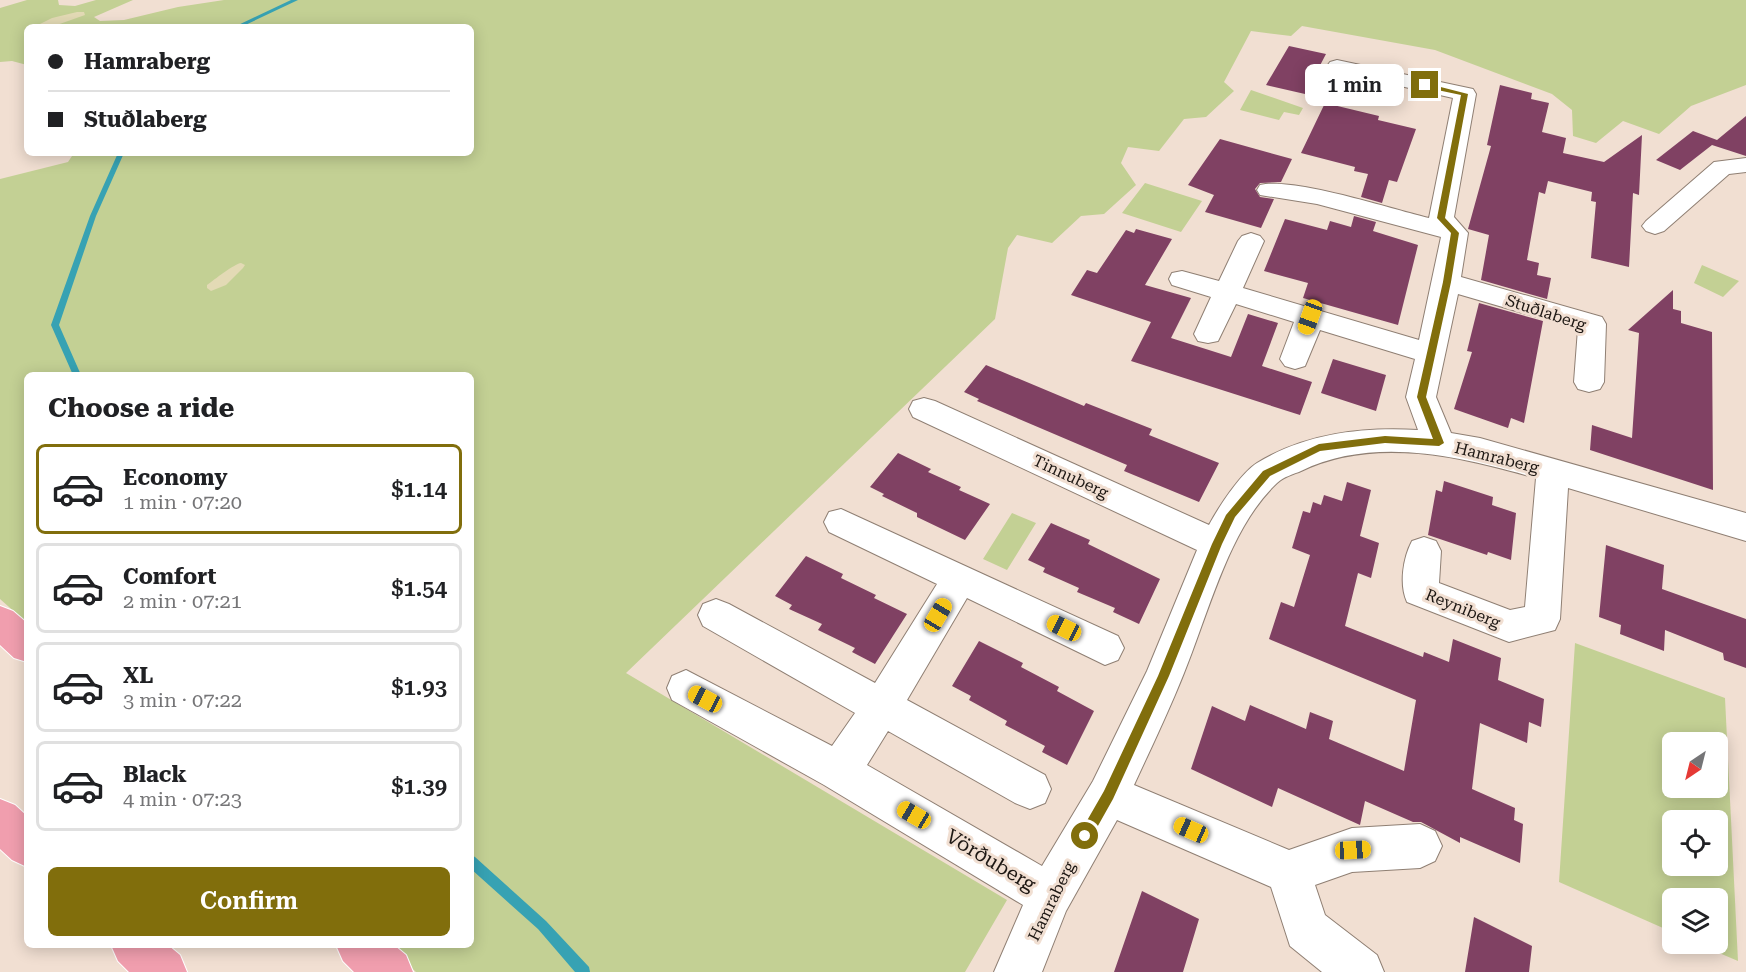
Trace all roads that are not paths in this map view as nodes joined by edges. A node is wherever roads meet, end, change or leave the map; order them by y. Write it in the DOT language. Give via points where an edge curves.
graph roads {
  1 [pos="1337,66"];
  2 [pos="1746,165"];
  3 [pos="1327,172"];
  4 [pos="1269,190"];
  5 [pos="1318,197"];
  6 [pos="1655,226"];
  7 [pos="1455,233"];
  8 [pos="1251,242"];
  9 [pos="1182,279"];
  10 [pos="1447,282"];
  11 [pos="1227,292"];
  12 [pos="1310,317"];
  13 [pos="1208,334"];
  14 [pos="1432,354"];
  15 [pos="1295,359"];
  16 [pos="1589,382"];
  17 [pos="924,409"];
  18 [pos="1439,443"];
  19 [pos="1553,471"];
  20 [pos="841,522"];
  21 [pos="1746,527"];
  22 [pos="1217,544"];
  23 [pos="1424,551"];
  24 [pos="960,578"];
  25 [pos="716,615"];
  26 [pos="0,622"];
  27 [pos="24,643"];
  28 [pos="1106,648"];
  29 [pos="686,688"];
  30 [pos="882,707"];
  31 [pos="839,771"];
  32 [pos="1030,789"];
  33 [pos="1108,795"];
  34 [pos="0,820"];
  35 [pos="24,842"];
  36 [pos="1420,846"];
  37 [pos="1289,872"];
  38 [pos="1050,896"];
  39 [pos="137,948"];
  40 [pos="362,948"];
  41 [pos="163,972"];
  42 [pos="389,972"];
  43 [pos="1018,972"];
  44 [pos="1360,972"];
  1 -- 7 [label="street" via="1465,94 1441,218"];
  2 -- 6 [label="street" via="1722,167"];
  3 -- 5 [label="street"];
  4 -- 5 [label="street"];
  5 -- 7 [label="street"];
  7 -- 10 [label="street"];
  8 -- 11 [label="street"];
  9 -- 11 [label="street"];
  10 -- 14 [label="street"];
  10 -- 16 [label="street, Stuðlaberg" via="1592,324"];
  11 -- 12 [label="street"];
  11 -- 13 [label="street"];
  12 -- 14 [label="street"];
  12 -- 15 [label="street"];
  14 -- 18 [label="street" via="1421,397"];
  17 -- 22 [label="street, Tinnuberg"];
  18 -- 19 [label="street, Hamraberg"];
  18 -- 22 [label="street, Hamraberg" via="1385,440 1319,448 1267,473 1231,515"];
  19 -- 21 [label="street, Hamraberg"];
  19 -- 23 [label="street, Reyniberg" via="1542,619 1509,626 1420,591"];
  20 -- 24 [label="street"];
  22 -- 33 [label="street, Hamraberg" via="1164,676"];
  24 -- 28 [label="street"];
  24 -- 30 [label="street"];
  25 -- 30 [label="street"];
  26 -- 27 [label="highway"];
  29 -- 31 [label="street, Vörðuberg"];
  30 -- 31 [label="street"];
  30 -- 32 [label="street"];
  31 -- 38 [label="street, Vörðuberg"];
  33 -- 37 [label="street"];
  33 -- 38 [label="street, Hamraberg"];
  34 -- 35 [label="highway"];
  36 -- 37 [label="street" via="1353,850"];
  37 -- 44 [label="street" via="1306,930"];
  38 -- 43 [label="street, Hamraberg"];
  39 -- 41 [label="highway"];
  40 -- 42 [label="highway"];
}
